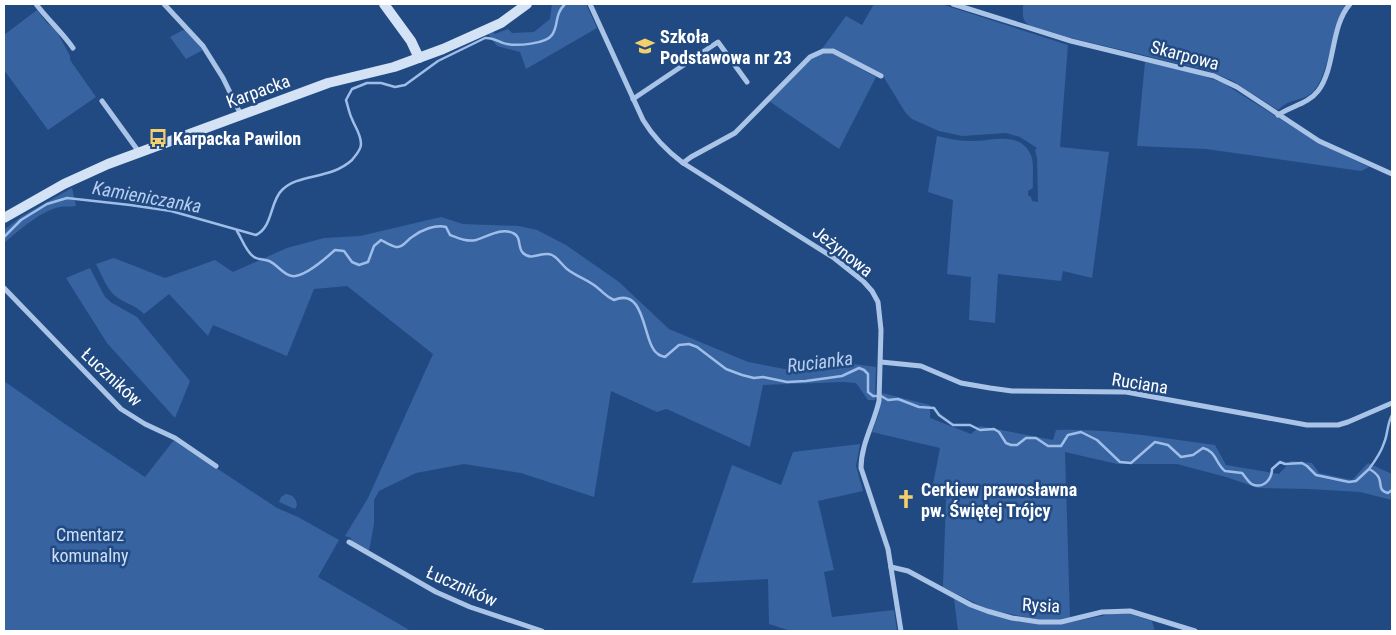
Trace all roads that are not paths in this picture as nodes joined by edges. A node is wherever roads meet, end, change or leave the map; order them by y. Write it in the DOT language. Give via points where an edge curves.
graph roads {
  1 [pos="36,4"];
  2 [pos="164,4"];
  3 [pos="384,4"];
  4 [pos="527,4"];
  5 [pos="590,4"];
  6 [pos="953,4"];
  7 [pos="1350,4"];
  8 [pos="73,48"];
  9 [pos="419,58"];
  10 [pos="881,76"];
  11 [pos="747,82"];
  12 [pos="633,98"];
  13 [pos="102,101"];
  14 [pos="241,115"];
  15 [pos="1278,115"];
  16 [pos="139,152"];
  17 [pos="684,164"];
  18 [pos="1392,174"];
  19 [pos="4,218"];
  20 [pos="4,288"];
  21 [pos="881,362"];
  22 [pos="1392,403"];
  23 [pos="216,466"];
  24 [pos="349,542"];
  25 [pos="891,567"];
  26 [pos="542,631"];
  27 [pos="901,631"];
  28 [pos="1195,631"];
  1 -- 8 [label="street"];
  2 -- 14 [label="street" via="203,46"];
  3 -- 9 [label="street"];
  4 -- 9 [label="street, Karpacka" via="501,22"];
  5 -- 12 [label="street, Jeżynowa"];
  6 -- 15 [label="street, Skarpowa" via="1063,39 1214,76 1237,87"];
  7 -- 15 [label="street" via="1344,11 1318,91 1305,102"];
  9 -- 14 [label="street, Karpacka" via="342,79"];
  10 -- 17 [label="street" via="833,51 822,51 810,57 735,133 690,157"];
  11 -- 12 [label="street" via="718,42"];
  12 -- 17 [label="street, Jeżynowa" via="650,132"];
  13 -- 16 [label="street"];
  14 -- 16 [label="street, Karpacka"];
  15 -- 18 [label="street, Skarpowa" via="1319,141"];
  16 -- 19 [label="street, Karpacka" via="64,184"];
  17 -- 21 [label="street, Jeżynowa" via="803,237 863,281 878,302"];
  20 -- 23 [label="street, Łuczników" via="121,408 175,438"];
  21 -- 22 [label="street, Ruciana" via="921,366 961,383 990,388 1126,392 1307,425 1348,422"];
  21 -- 25 [label="street, Jeżynowa" via="879,401 864,442 860,468 883,530"];
  24 -- 26 [label="street, Łuczników" via="436,592"];
  25 -- 27 [label="street, Jeżynowa"];
  25 -- 28 [label="street, Rysia" via="908,571 971,605 1012,618 1061,622 1102,612 1130,611"];
}
